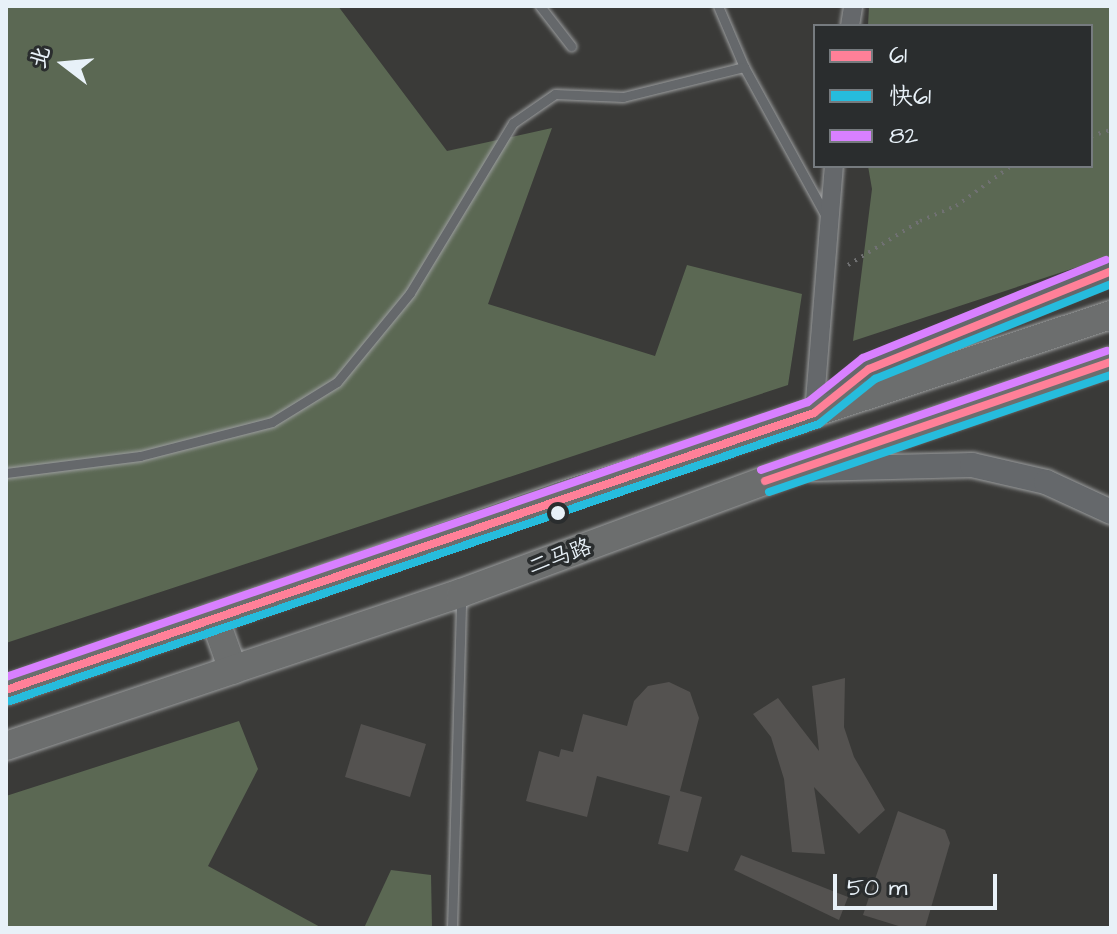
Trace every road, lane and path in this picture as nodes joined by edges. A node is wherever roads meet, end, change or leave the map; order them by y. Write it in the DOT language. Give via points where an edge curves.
graph roads {
  1 [pos="540,6"];
  2 [pos="718,6"];
  3 [pos="571,46"];
  4 [pos="744,67"];
  5 [pos="834,168"];
  6 [pos="1008,168"];
  7 [pos="829,223"];
  8 [pos="848,265"];
  9 [pos="1111,271"];
  10 [pos="1111,315"];
  11 [pos="1111,362"];
  12 [pos="814,413"];
  13 [pos="796,469"];
  14 [pos="6,473"];
  15 [pos="1111,512"];
  16 [pos="461,593"];
  17 [pos="214,617"];
  18 [pos="233,670"];
  19 [pos="6,690"];
  20 [pos="6,746"];
  21 [pos="452,928"];
  1 -- 3 [label="lane"];
  2 -- 4 [label="lane"];
  4 -- 7 [label="lane"];
  4 -- 14 [label="lane" via="623,97 555,94 513,123 410,293 337,382 272,422 140,456"];
  5 -- 7 [label="street"];
  6 -- 8 [label="path" via="956,206 920,221"];
  7 -- 12 [label="street"];
  9 -- 12 [label="main road" via="869,369"];
  10 -- 12 [label="main road"];
  11 -- 13 [label="main road, 二马路"];
  12 -- 17 [label="main road"];
  13 -- 15 [label="main road" via="972,465 1046,482"];
  13 -- 16 [label="main road, 二马路"];
  16 -- 18 [label="main road, 二马路"];
  16 -- 21 [label="lane"];
  17 -- 18 [label="main road"];
  17 -- 19 [label="main road"];
  18 -- 20 [label="main road, 二马路"];
}
